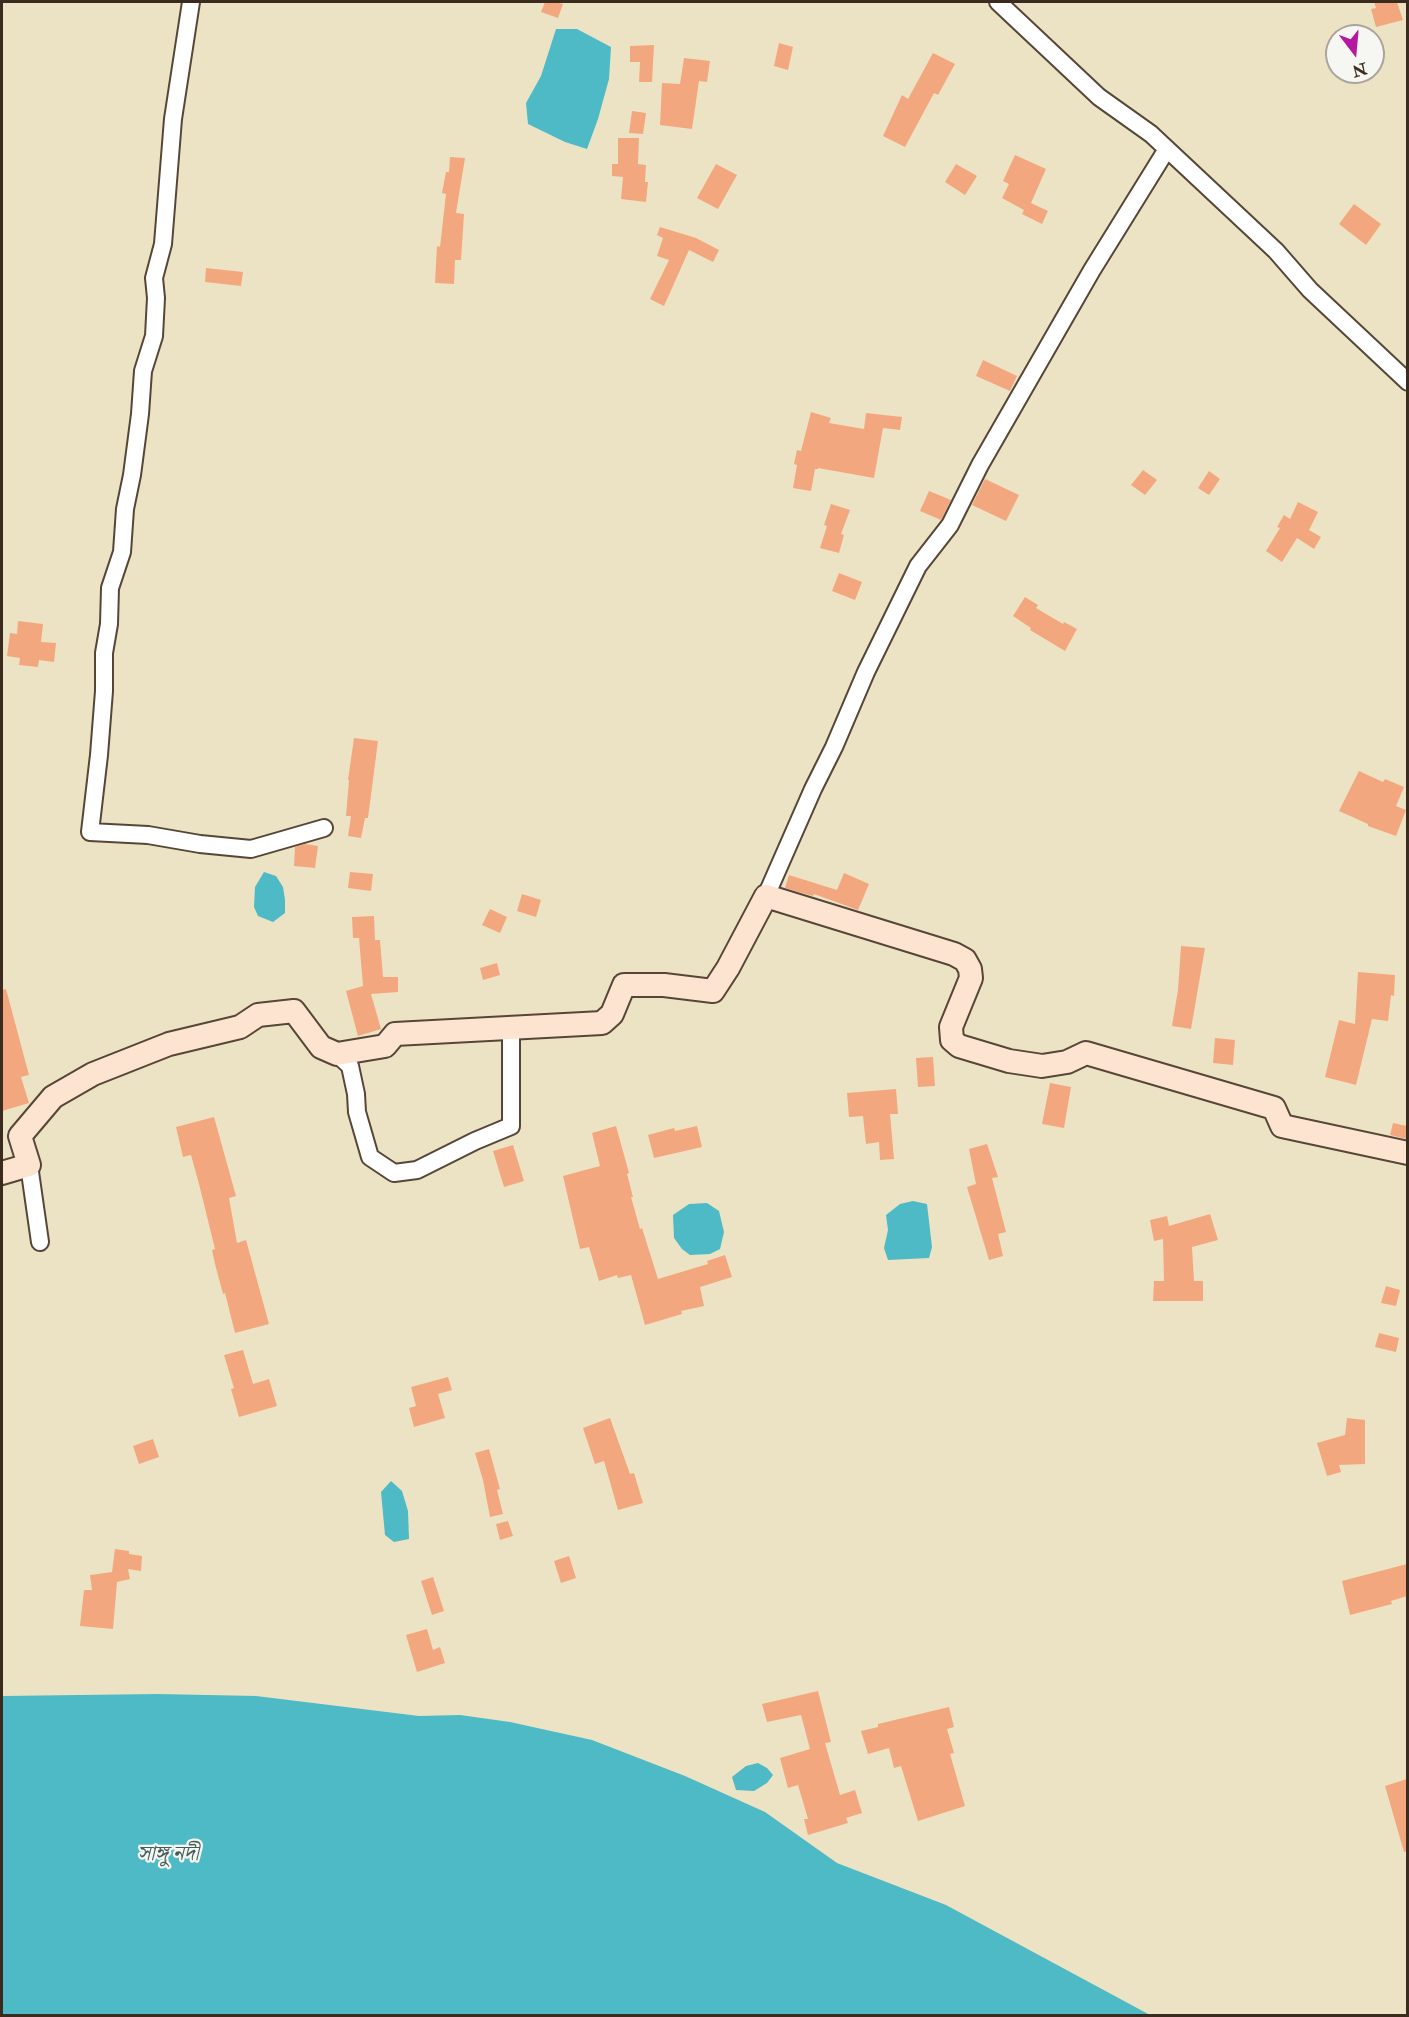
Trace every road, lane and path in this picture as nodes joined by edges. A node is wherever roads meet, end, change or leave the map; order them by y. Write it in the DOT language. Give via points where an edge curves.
graph roads {
  1 [pos="191,2"];
  2 [pos="998,2"];
  3 [pos="1167,149"];
  4 [pos="1407,382"];
  5 [pos="324,828"];
  6 [pos="766,896"];
  7 [pos="511,1028"];
  8 [pos="337,1054"];
  9 [pos="1407,1153"];
  10 [pos="29,1165"];
  11 [pos="2,1173"];
  12 [pos="40,1242"];
  1 -- 5 [label="street" via="173,119 163,244 154,278 154,336 143,371 122,552 110,588 90,832 148,835 251,849"];
  2 -- 3 [label="street" via="1099,97"];
  3 -- 4 [label="street"];
  3 -- 6 [label="street" via="1092,270 950,525 918,566"];
  6 -- 7 [label="main road" via="713,991 624,985 612,1014 602,1023"];
  6 -- 9 [label="main road" via="965,960 971,978 951,1027 952,1040 959,1046 1042,1066 1067,1062 1086,1053 1274,1108 1282,1125"];
  7 -- 8 [label="main road" via="395,1034 384,1046"];
  7 -- 8 [label="street" via="511,1126 417,1170 394,1173 370,1157 357,1112 350,1066"];
  8 -- 10 [label="main road" via="321,1047 294,1011 258,1015 240,1027 169,1044 93,1074 52,1097 20,1136"];
  10 -- 11 [label="main road"];
  10 -- 12 [label="street"];
}
